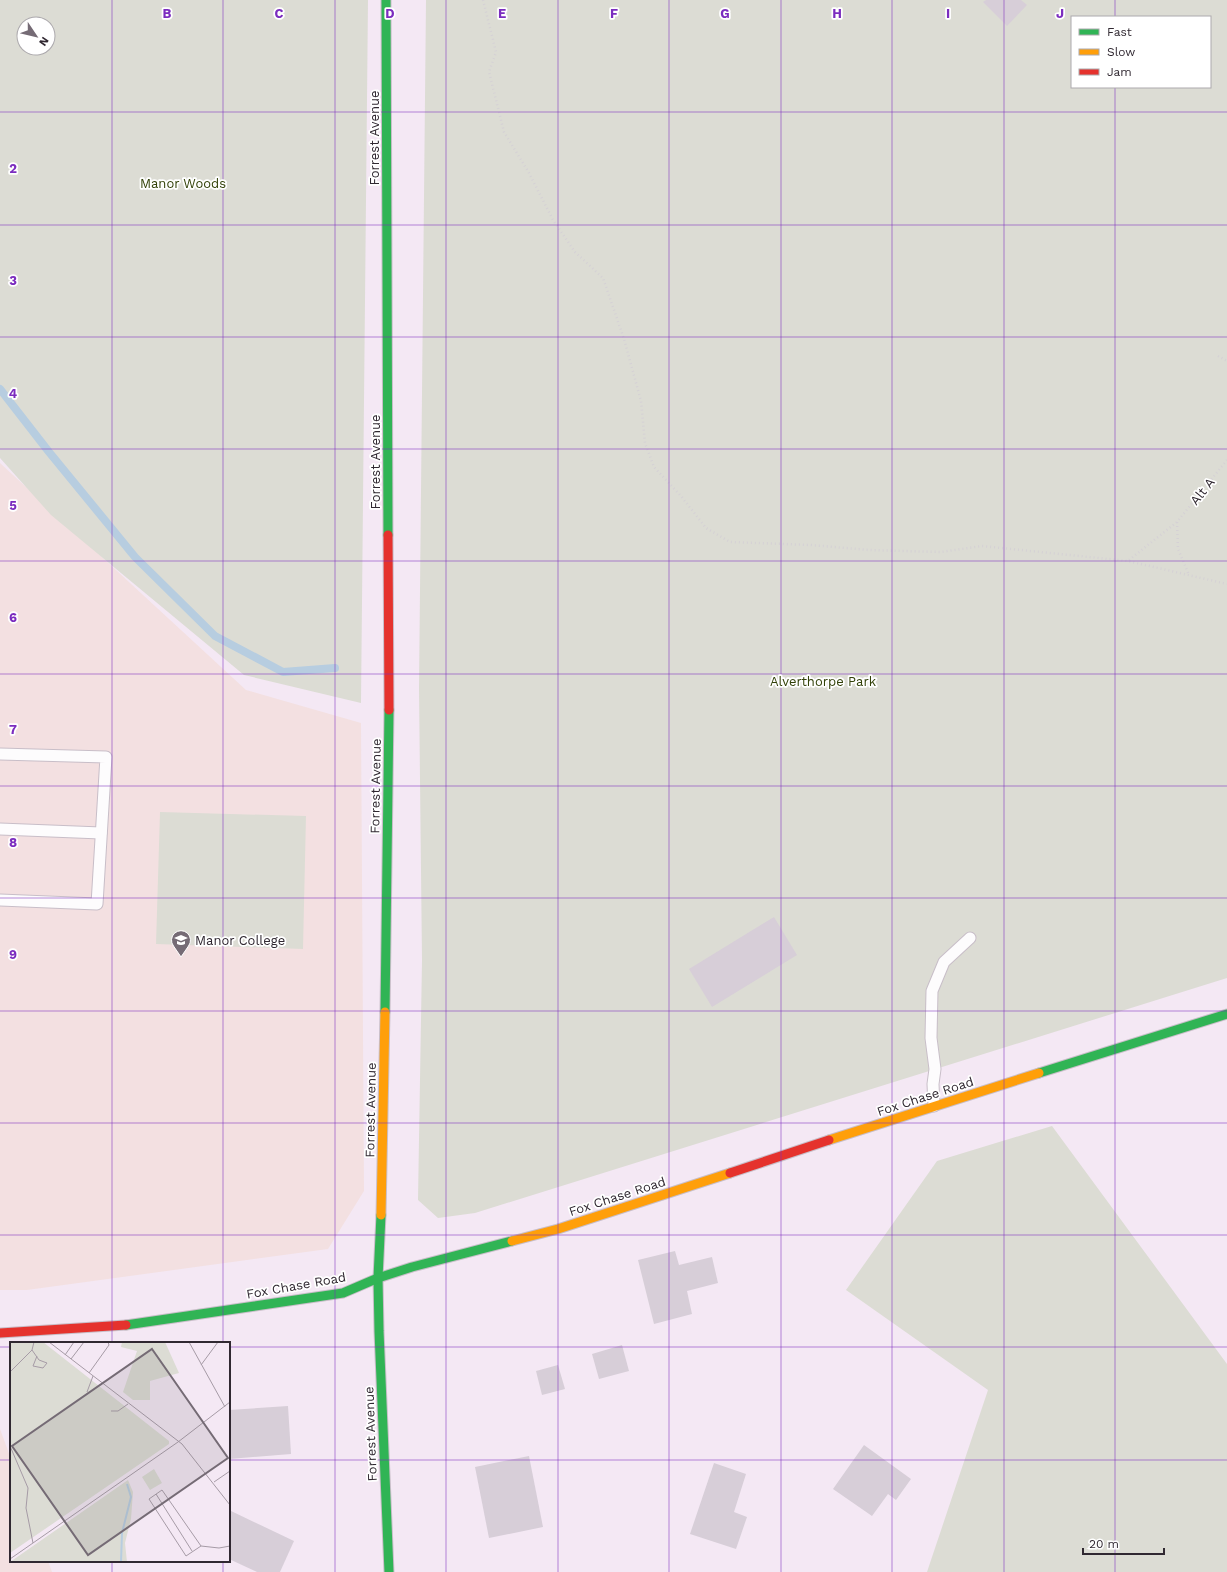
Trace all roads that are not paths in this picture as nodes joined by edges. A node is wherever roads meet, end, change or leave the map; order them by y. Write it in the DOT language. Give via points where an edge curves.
graph roads {
  1 [pos="386,0"];
  2 [pos="0,754"];
  3 [pos="0,829"];
  4 [pos="101,833"];
  5 [pos="0,900"];
  6 [pos="970,938"];
  7 [pos="1227,1014"];
  8 [pos="934,1106"];
  9 [pos="378,1278"];
  10 [pos="0,1333"];
  11 [pos="389,1572"];
  1 -- 9 [label="street, Forrest Avenue" via="389,718 381,1241"];
  2 -- 4 [label="lane" via="106,757"];
  3 -- 4 [label="lane"];
  4 -- 5 [label="lane" via="97,904"];
  6 -- 8 [label="lane" via="944,962 932,991"];
  7 -- 8 [label="street, Fox Chase Road"];
  8 -- 9 [label="street, Fox Chase Road" via="558,1229"];
  9 -- 10 [label="street, Fox Chase Road" via="343,1293 133,1324"];
  9 -- 11 [label="street, Forrest Avenue"];
}
